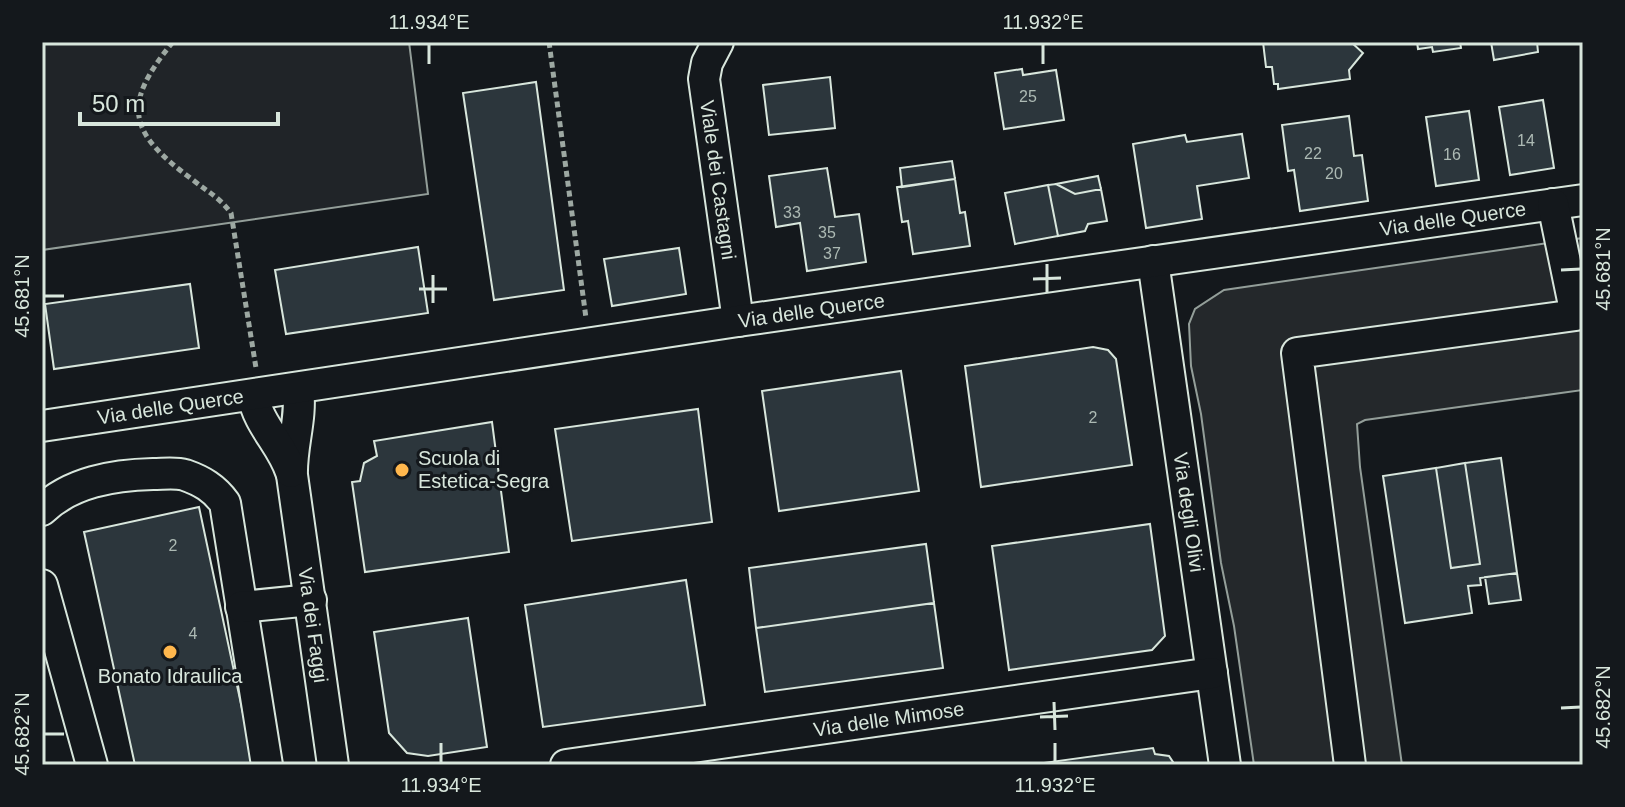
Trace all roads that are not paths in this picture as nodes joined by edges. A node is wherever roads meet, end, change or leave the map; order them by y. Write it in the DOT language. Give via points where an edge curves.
graph roads {
  1 [pos="718,42"];
  2 [pos="1583,200"];
  3 [pos="1553,204"];
  4 [pos="1153,261"];
  5 [pos="738,321"];
  6 [pos="255,385"];
  7 [pos="298,389"];
  8 [pos="42,426"];
  9 [pos="294,486"];
  10 [pos="42,510"];
  11 [pos="42,585"];
  12 [pos="311,600"];
  13 [pos="241,607"];
  14 [pos="1212,673"];
  15 [pos="92,765"];
  16 [pos="267,765"];
  17 [pos="333,765"];
  18 [pos="566,765"];
  19 [pos="1225,765"];
  20 [pos="1350,765"];
  1 -- 5 [label="street, Viale dei Castagni" via="704,79"];
  2 -- 3 [label="street, Via delle Querce"];
  3 -- 4 [label="street, Via delle Querce"];
  3 -- 20 [label="street" via="1576,315 1297,353"];
  4 -- 5 [label="street, Via delle Querce"];
  4 -- 14 [label="street, Via degli Olivi"];
  5 -- 7 [label="street, Via delle Querce"];
  6 -- 7 [label="street, Via delle Querce"];
  6 -- 8 [label="street, Via delle Querce"];
  6 -- 9 [label="street, Via dei Faggi" via="260,419 289,465"];
  7 -- 9 [label="street, Via dei Faggi"];
  9 -- 12 [label="street, Via dei Faggi"];
  10 -- 13 [label="street" via="57,495 125,475 181,473 213,487 225,503"];
  11 -- 15 [label="street"];
  12 -- 13 [label="street"];
  12 -- 17 [label="street, Via dei Faggi"];
  13 -- 16 [label="street"];
  14 -- 18 [label="street, Via delle Mimose"];
  14 -- 19 [label="street, Via degli Olivi"];
}
